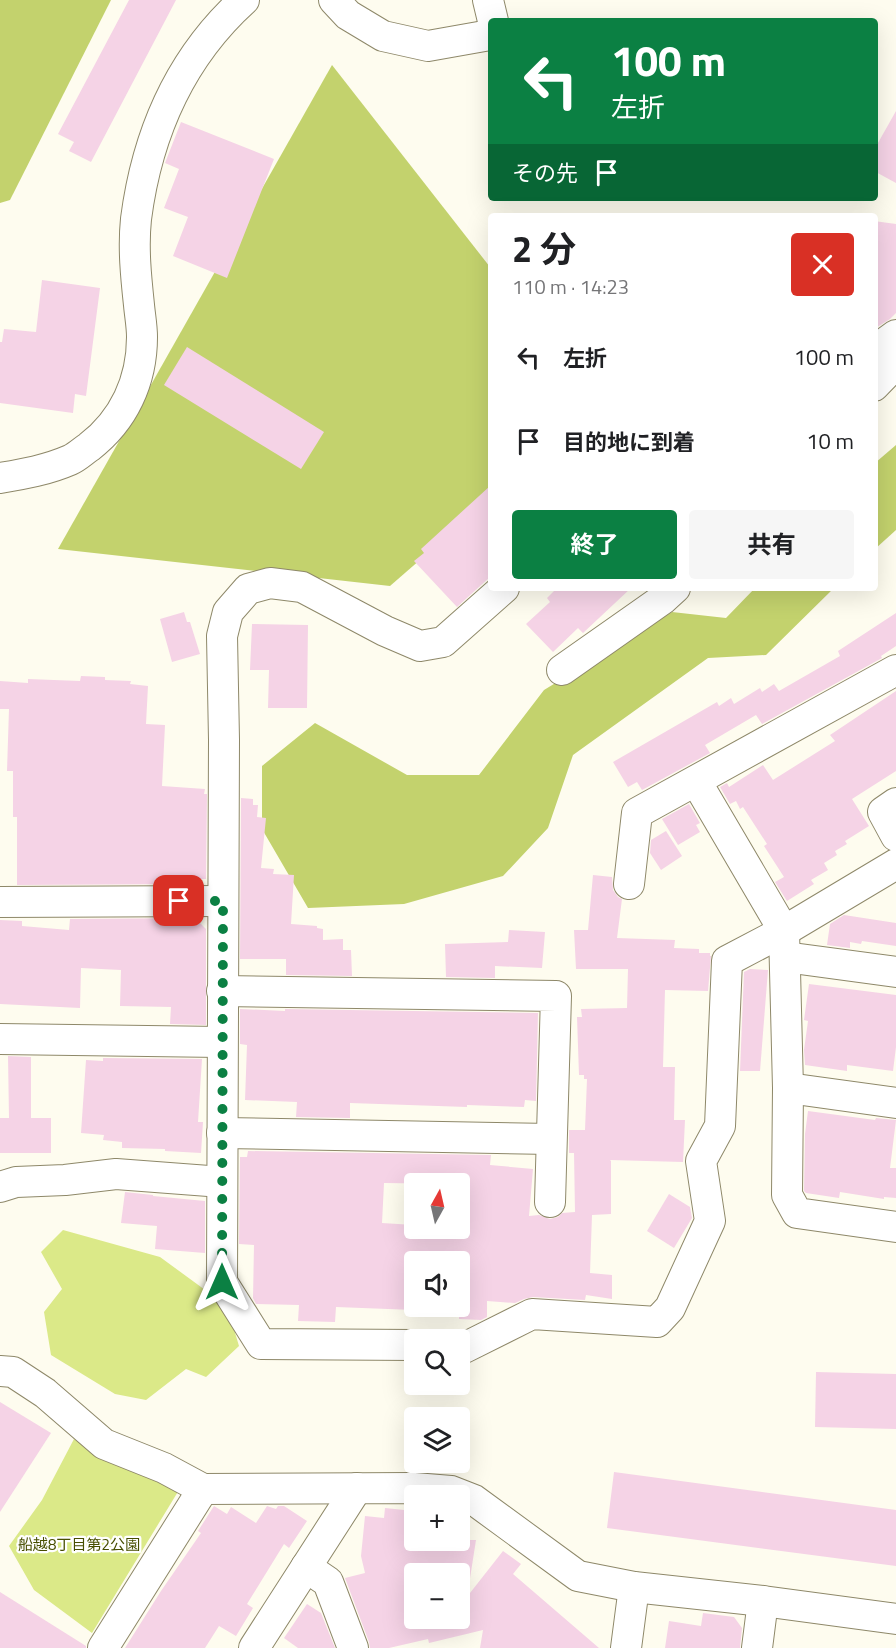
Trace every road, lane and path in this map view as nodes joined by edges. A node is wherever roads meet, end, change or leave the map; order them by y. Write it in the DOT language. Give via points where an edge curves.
graph roads {
  1 [pos="244,0"];
  2 [pos="334,0"];
  3 [pos="488,0"];
  4 [pos="492,18"];
  5 [pos="488,35"];
  6 [pos="896,335"];
  7 [pos="878,348"];
  8 [pos="896,363"];
  9 [pos="878,382"];
  10 [pos="0,478"];
  11 [pos="501,591"];
  12 [pos="672,591"];
  13 [pos="562,670"];
  14 [pos="896,670"];
  15 [pos="696,781"];
  16 [pos="896,803"];
  17 [pos="896,836"];
  18 [pos="896,864"];
  19 [pos="628,884"];
  20 [pos="223,901"];
  21 [pos="0,902"];
  22 [pos="785,944"];
  23 [pos="896,972"];
  24 [pos="222,991"];
  25 [pos="0,1039"];
  26 [pos="221,1042"];
  27 [pos="788,1088"];
  28 [pos="896,1103"];
  29 [pos="222,1133"];
  30 [pos="551,1139"];
  31 [pos="222,1182"];
  32 [pos="0,1187"];
  33 [pos="550,1202"];
  34 [pos="896,1227"];
  35 [pos="404,1345"];
  36 [pos="470,1345"];
  37 [pos="0,1371"];
  38 [pos="357,1488"];
  39 [pos="203,1489"];
  40 [pos="306,1567"];
  41 [pos="634,1587"];
  42 [pos="763,1601"];
  43 [pos="896,1619"];
  44 [pos="103,1648"];
  45 [pos="254,1648"];
  46 [pos="353,1648"];
  47 [pos="626,1648"];
  48 [pos="757,1648"];
  1 -- 10 [label="street" via="202,45 178,84 158,126 143,174 135,265 142,337 138,374 126,406 99,439 72,459 38,472"];
  2 -- 5 [label="street" via="348,15 383,36 428,46"];
  3 -- 4 [label="street"];
  6 -- 7 [label="street"];
  8 -- 9 [label="street"];
  11 -- 20 [label="street" via="443,642 420,646 385,632 302,587 270,583 248,589 228,612 222,636"];
  12 -- 13 [label="street"];
  14 -- 15 [label="street"];
  15 -- 19 [label="street" via="637,813"];
  15 -- 22 [label="street"];
  16 -- 17 [label="street" via="883,812"];
  18 -- 22 [label="street"];
  20 -- 21 [label="street"];
  20 -- 24 [label="street"];
  22 -- 23 [label="street"];
  22 -- 27 [label="street"];
  22 -- 36 [label="street" via="727,961 720,1126 701,1161 710,1221 670,1308 657,1322 532,1314"];
  24 -- 26 [label="street"];
  24 -- 30 [label="street" via="556,996"];
  25 -- 26 [label="street"];
  26 -- 29 [label="street"];
  27 -- 28 [label="street"];
  27 -- 34 [label="street" via="787,1195 797,1213"];
  29 -- 30 [label="street"];
  29 -- 31 [label="street"];
  30 -- 33 [label="street"];
  31 -- 32 [label="street" via="116,1174 16,1182"];
  31 -- 35 [label="street" via="222,1282 261,1344"];
  37 -- 39 [label="street" via="13,1372 45,1393 104,1444"];
  38 -- 39 [label="street"];
  38 -- 40 [label="street"];
  38 -- 41 [label="street" via="451,1491 474,1500 578,1576"];
  39 -- 44 [label="street"];
  40 -- 45 [label="street"];
  40 -- 46 [label="street" via="328,1582"];
  41 -- 42 [label="street"];
  41 -- 47 [label="street"];
  42 -- 43 [label="street"];
  42 -- 48 [label="street"];
}
